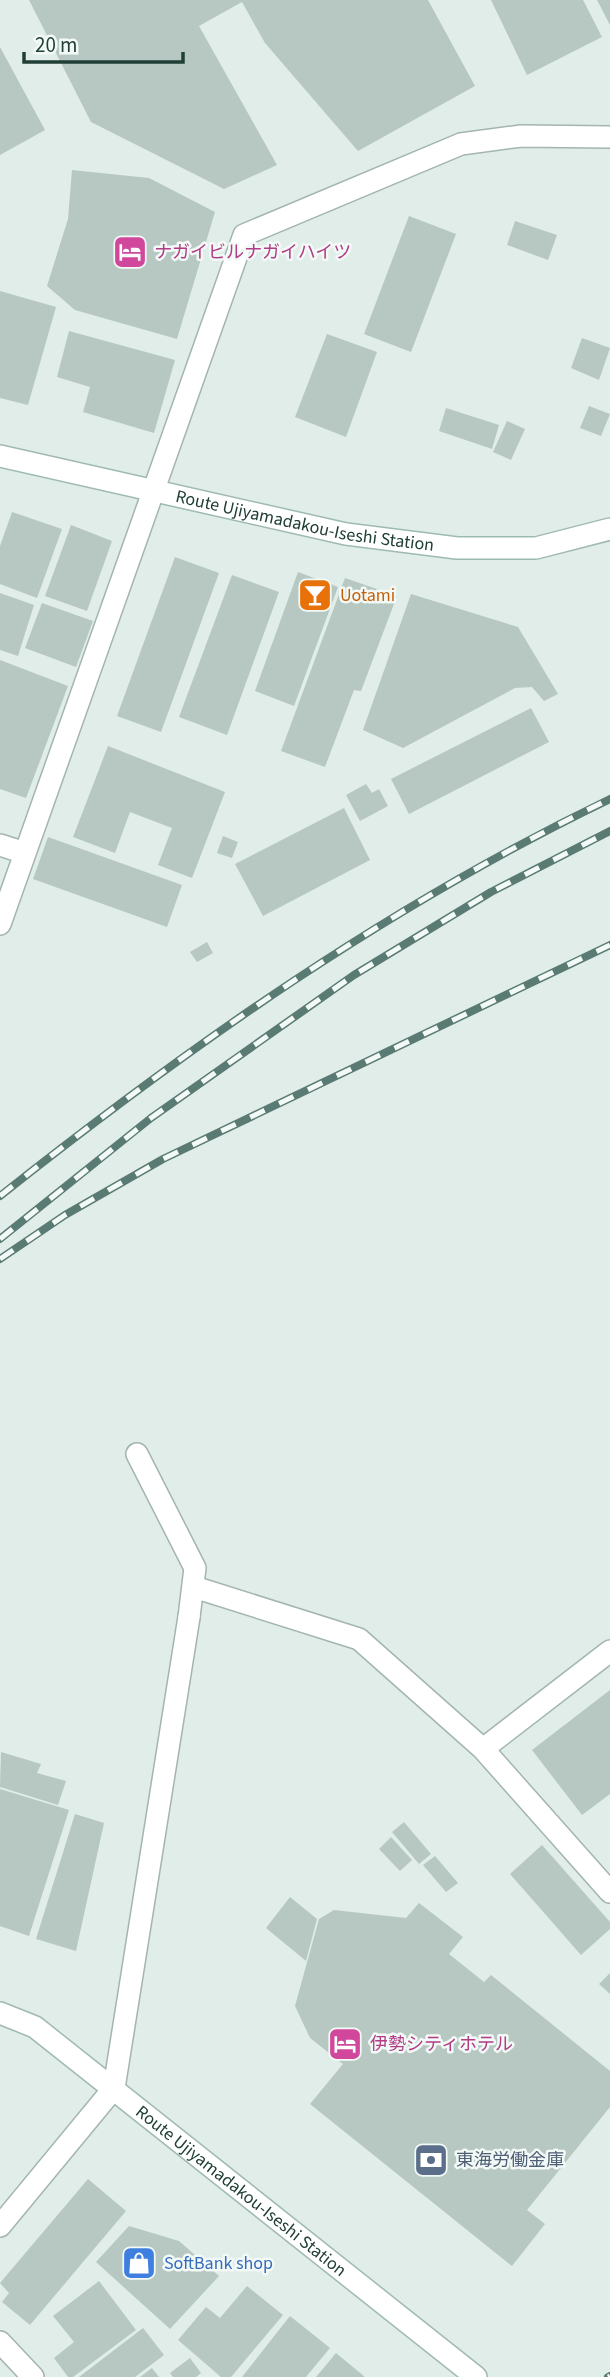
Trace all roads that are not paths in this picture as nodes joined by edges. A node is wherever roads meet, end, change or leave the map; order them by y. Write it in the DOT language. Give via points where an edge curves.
graph roads {
  1 [pos="610,137"];
  2 [pos="0,456"];
  3 [pos="154,491"];
  4 [pos="610,529"];
  5 [pos="0,845"];
  6 [pos="25,853"];
  7 [pos="0,924"];
  8 [pos="137,1454"];
  9 [pos="194,1587"];
  10 [pos="610,1651"];
  11 [pos="483,1749"];
  12 [pos="610,1892"];
  13 [pos="0,2014"];
  14 [pos="114,2088"];
  15 [pos="0,2226"];
  16 [pos="0,2342"];
  17 [pos="33,2377"];
  18 [pos="476,2377"];
  1 -- 3 [label="street" via="521,136 461,144 244,235"];
  2 -- 3 [label="street, Route Ujiyamadakou-Iseshi Station"];
  3 -- 4 [label="street, Route Ujiyamadakou-Iseshi Station" via="346,534 457,548 536,548"];
  3 -- 6 [label="street"];
  5 -- 6 [label="street"];
  6 -- 7 [label="street"];
  8 -- 9 [label="street" via="195,1568"];
  9 -- 11 [label="street" via="359,1639"];
  9 -- 14 [label="street"];
  10 -- 11 [label="street"];
  11 -- 12 [label="street"];
  13 -- 14 [label="street, Route Ujiyamadakou-Iseshi Station" via="35,2026"];
  14 -- 15 [label="street"];
  14 -- 18 [label="street, Route Ujiyamadakou-Iseshi Station"];
  16 -- 17 [label="street"];
}
